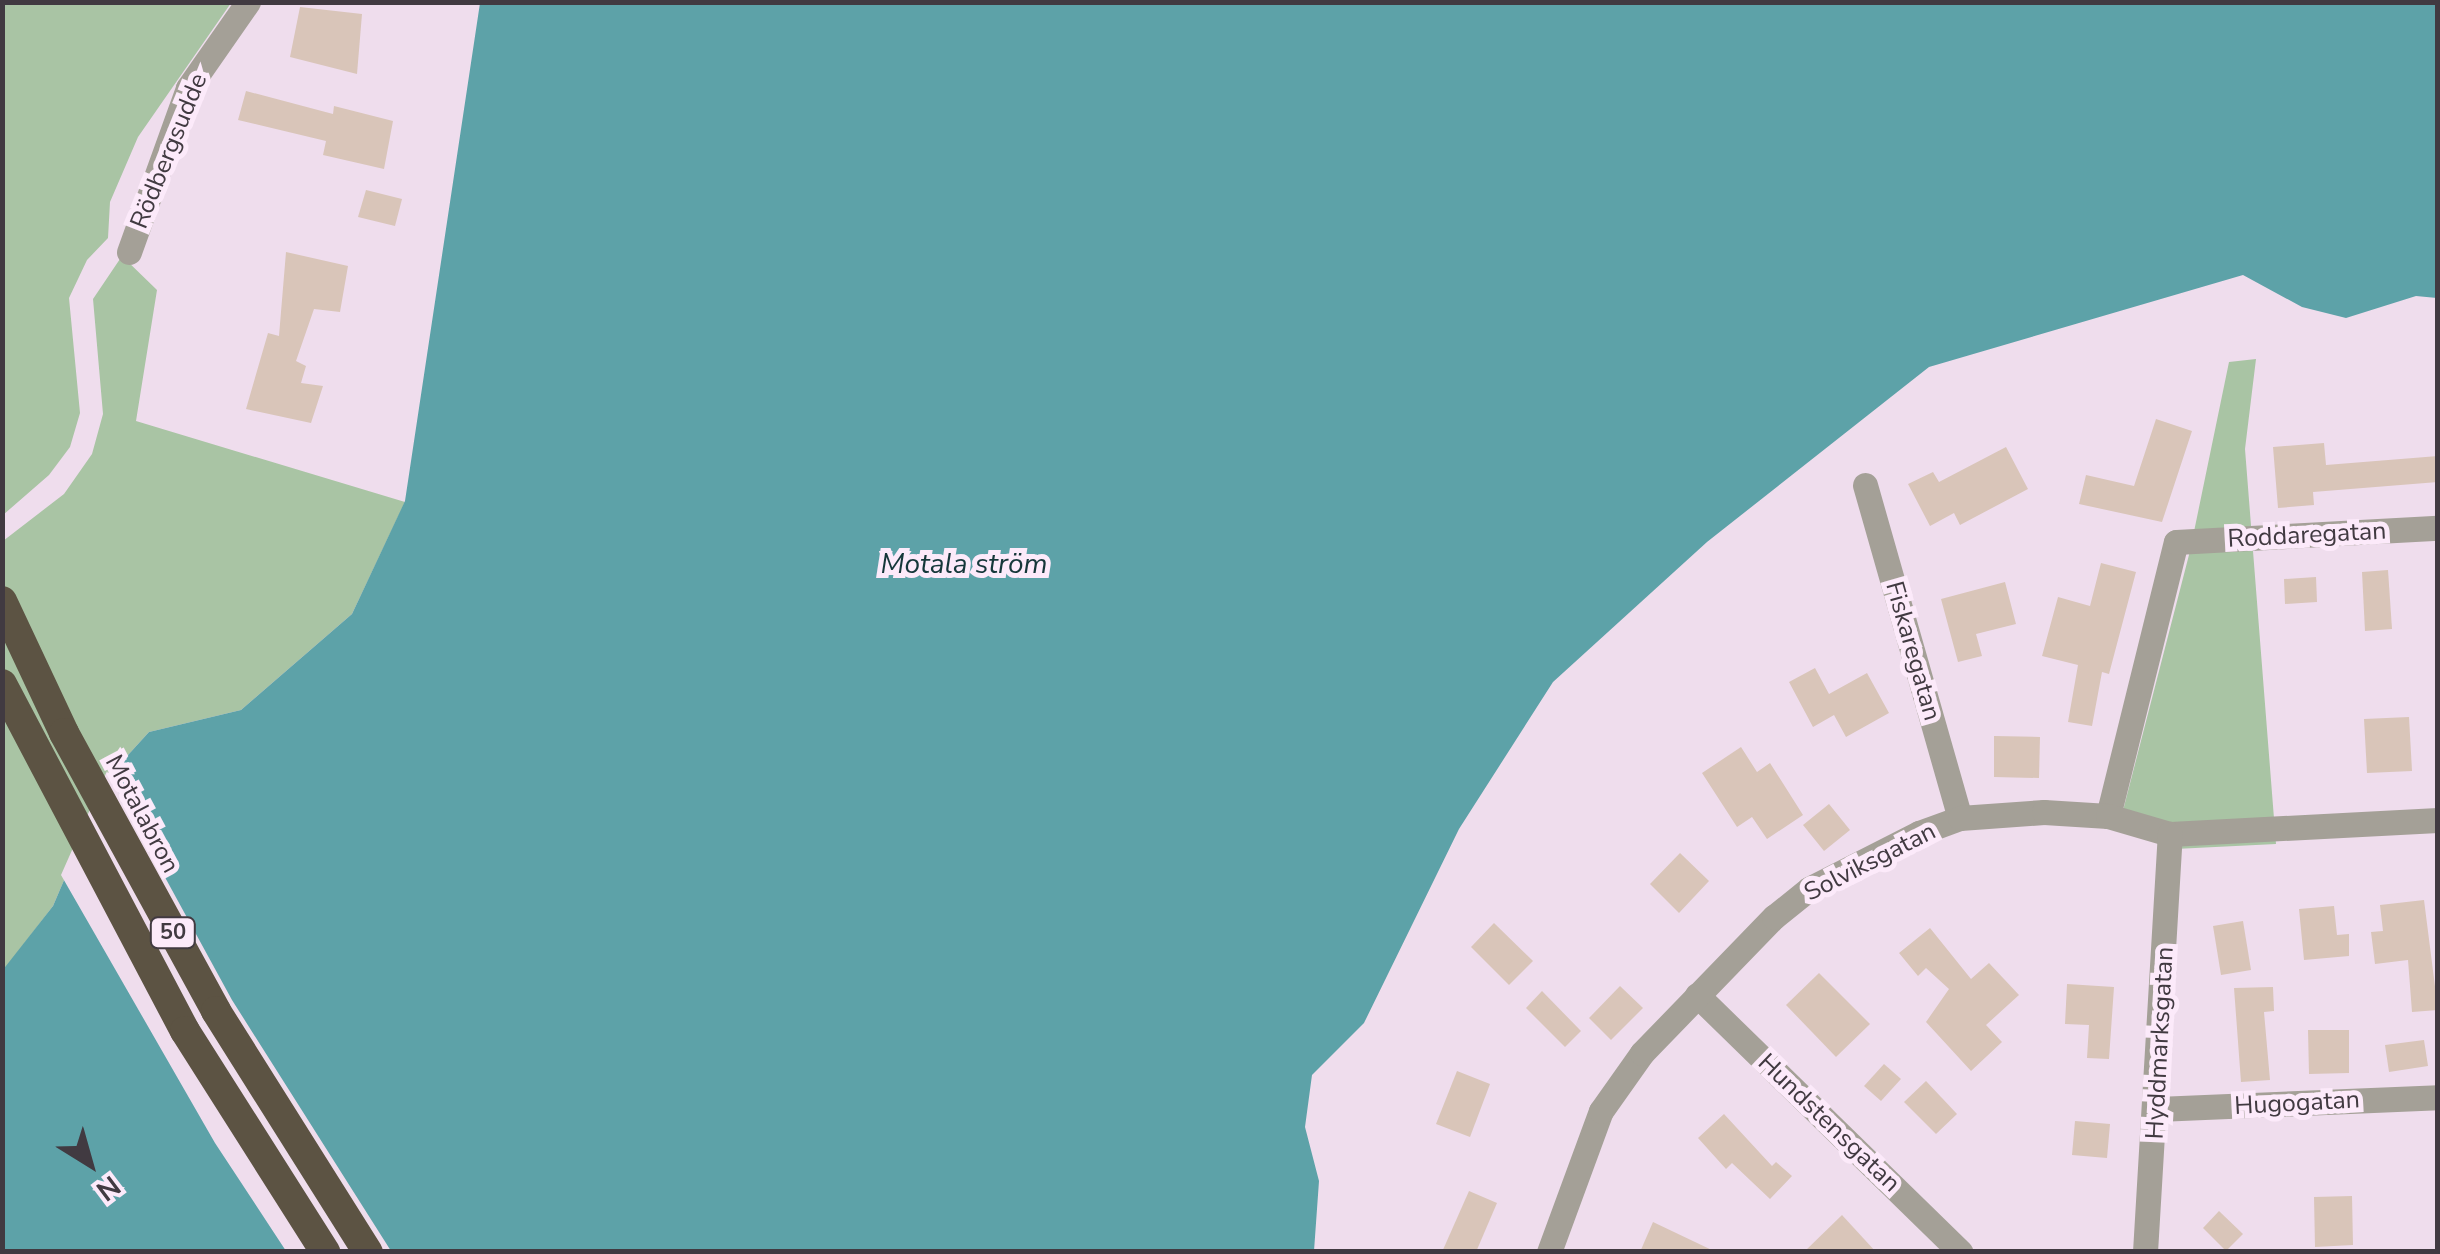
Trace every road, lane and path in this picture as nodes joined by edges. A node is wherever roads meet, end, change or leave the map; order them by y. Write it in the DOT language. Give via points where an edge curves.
graph roads {
  1 [pos="248,2"];
  2 [pos="129,252"];
  3 [pos="1865,484"];
  4 [pos="2438,528"];
  5 [pos="2,601"];
  6 [pos="2,684"];
  7 [pos="2108,816"];
  8 [pos="1960,818"];
  9 [pos="2438,820"];
  10 [pos="2170,834"];
  11 [pos="1698,995"];
  12 [pos="2438,1097"];
  13 [pos="2157,1110"];
  14 [pos="325,1252"];
  15 [pos="368,1252"];
  16 [pos="1549,1252"];
  17 [pos="1960,1252"];
  18 [pos="2145,1252"];
  1 -- 2 [label="street, Rödbergsudde" via="188,88"];
  3 -- 8 [label="street, Fiskaregatan"];
  4 -- 7 [label="street, Roddaregatan" via="2176,542"];
  5 -- 15 [label="highway, Motalabron / 50" via="64,733 216,1011"];
  6 -- 14 [label="highway, 50" via="185,1031"];
  7 -- 8 [label="street, Solviksgatan"];
  7 -- 10 [label="street, Solviksgatan"];
  8 -- 11 [label="street, Solviksgatan" via="1809,889"];
  9 -- 10 [label="street, Solviksgatan"];
  10 -- 13 [label="street, Hyddmarksgatan"];
  11 -- 16 [label="street, Solviksgatan" via="1620,1080 1601,1112"];
  11 -- 17 [label="street, Hundstensgatan"];
  12 -- 13 [label="street, Hugogatan"];
  13 -- 18 [label="street, Hyddmarksgatan"];
}
